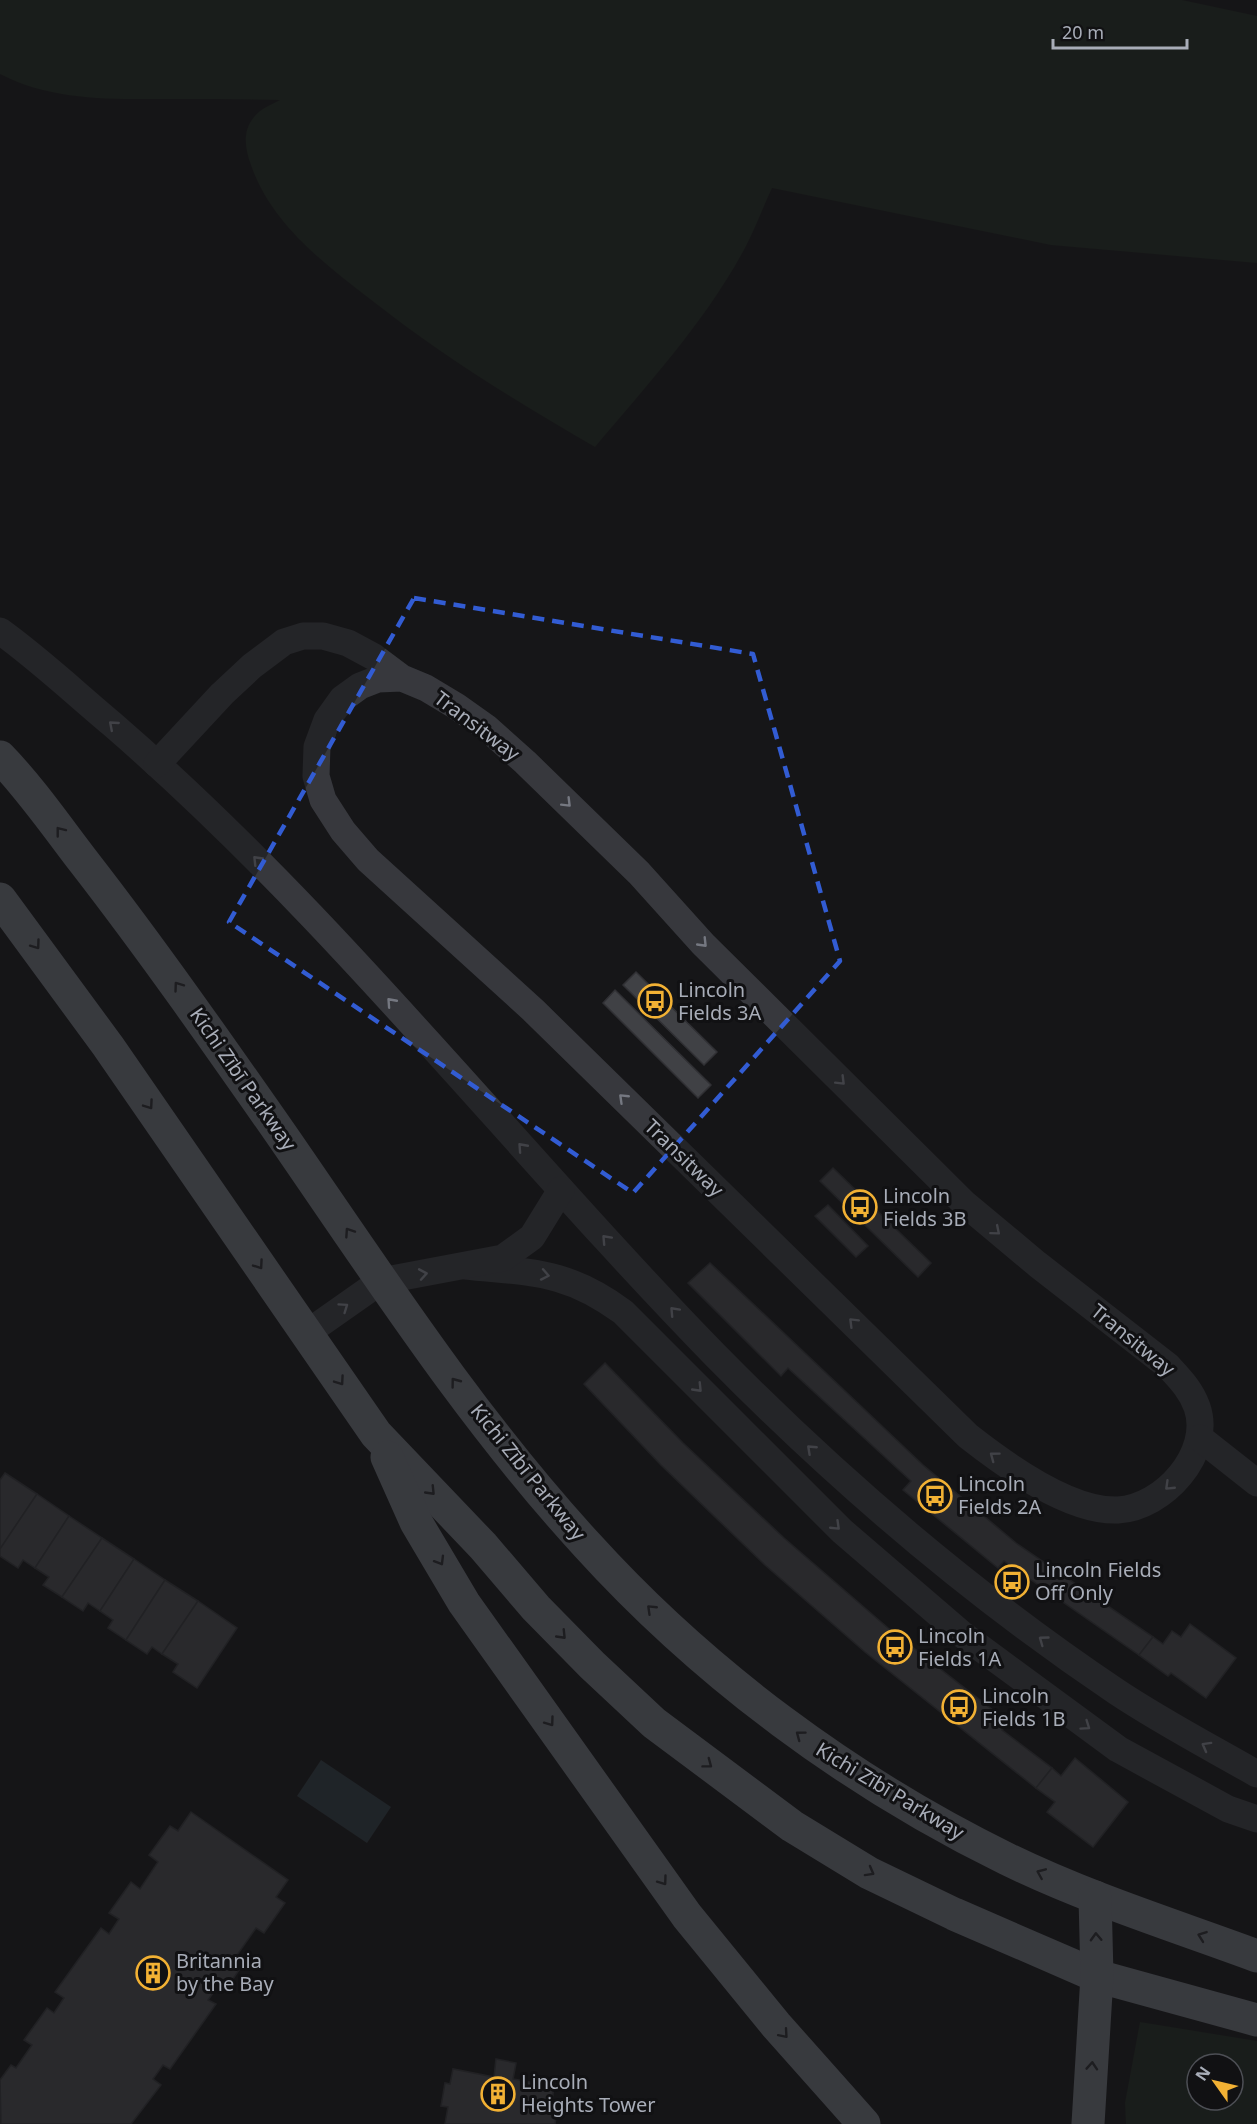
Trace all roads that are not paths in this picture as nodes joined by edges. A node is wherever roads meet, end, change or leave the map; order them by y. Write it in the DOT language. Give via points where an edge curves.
graph roads {
  1 [pos="0,631"];
  2 [pos="402,678"];
  3 [pos="0,757"];
  4 [pos="157,764"];
  5 [pos="0,899"];
  6 [pos="561,1190"];
  7 [pos="466,1266"];
  8 [pos="381,1281"];
  9 [pos="307,1333"];
  10 [pos="376,1434"];
  11 [pos="1200,1438"];
  12 [pos="1257,1483"];
  13 [pos="1257,1774"];
  14 [pos="1257,1819"];
  15 [pos="1095,1897"];
  16 [pos="1257,1956"];
  17 [pos="1098,1977"];
  18 [pos="1257,2020"];
  19 [pos="864,2124"];
  20 [pos="1088,2124"];
  4 -- 1 [label="lane, one-way"];
  2 -- 4 [label="lane, Transitway" via="348,643 323,636 303,636 284,642 230,687"];
  2 -- 11 [label="lane, Transitway, one-way" via="456,706 525,762 964,1203 1168,1366 1186,1384 1198,1409"];
  11 -- 2 [label="lane, Transitway, one-way" via="1172,1485 1147,1504 1117,1510 1051,1492 1010,1468 959,1428 533,1010 368,860 343,831 323,800 316,776 317,747 327,720 342,699 360,686 378,679"];
  8 -- 3 [label="highway, Kichi Zībī Parkway, one-way" via="181,990"];
  6 -- 4 [label="lane, one-way" via="339,945"];
  5 -- 9 [label="highway, one-way" via="108,1046"];
  6 -- 7 [label="lane" via="532,1237 503,1258"];
  13 -- 6 [label="lane, one-way" via="1120,1694 1066,1657 866,1501 717,1356"];
  8 -- 7 [label="lane, one-way"];
  7 -- 14 [label="lane, one-way" via="542,1273 601,1296 623,1312 842,1531 963,1635 1118,1749 1228,1809"];
  9 -- 8 [label="lane, one-way"];
  15 -- 8 [label="highway, Kichi Zībī Parkway, one-way" via="1008,1859 867,1779 806,1740 679,1636 586,1545 495,1435"];
  9 -- 10 [label="highway, one-way"];
  10 -- 17 [label="highway, one-way" via="591,1665 654,1723 700,1758 792,1826 870,1873"];
  10 -- 19 [label="highway, one-way" via="417,1522 464,1603 687,1916"];
  11 -- 12 [label="lane"];
  16 -- 15 [label="highway, Kichi Zībī Parkway, one-way"];
  17 -- 15 [label="highway, one-way"];
  17 -- 18 [label="highway"];
  20 -- 17 [label="highway, one-way"];
}
